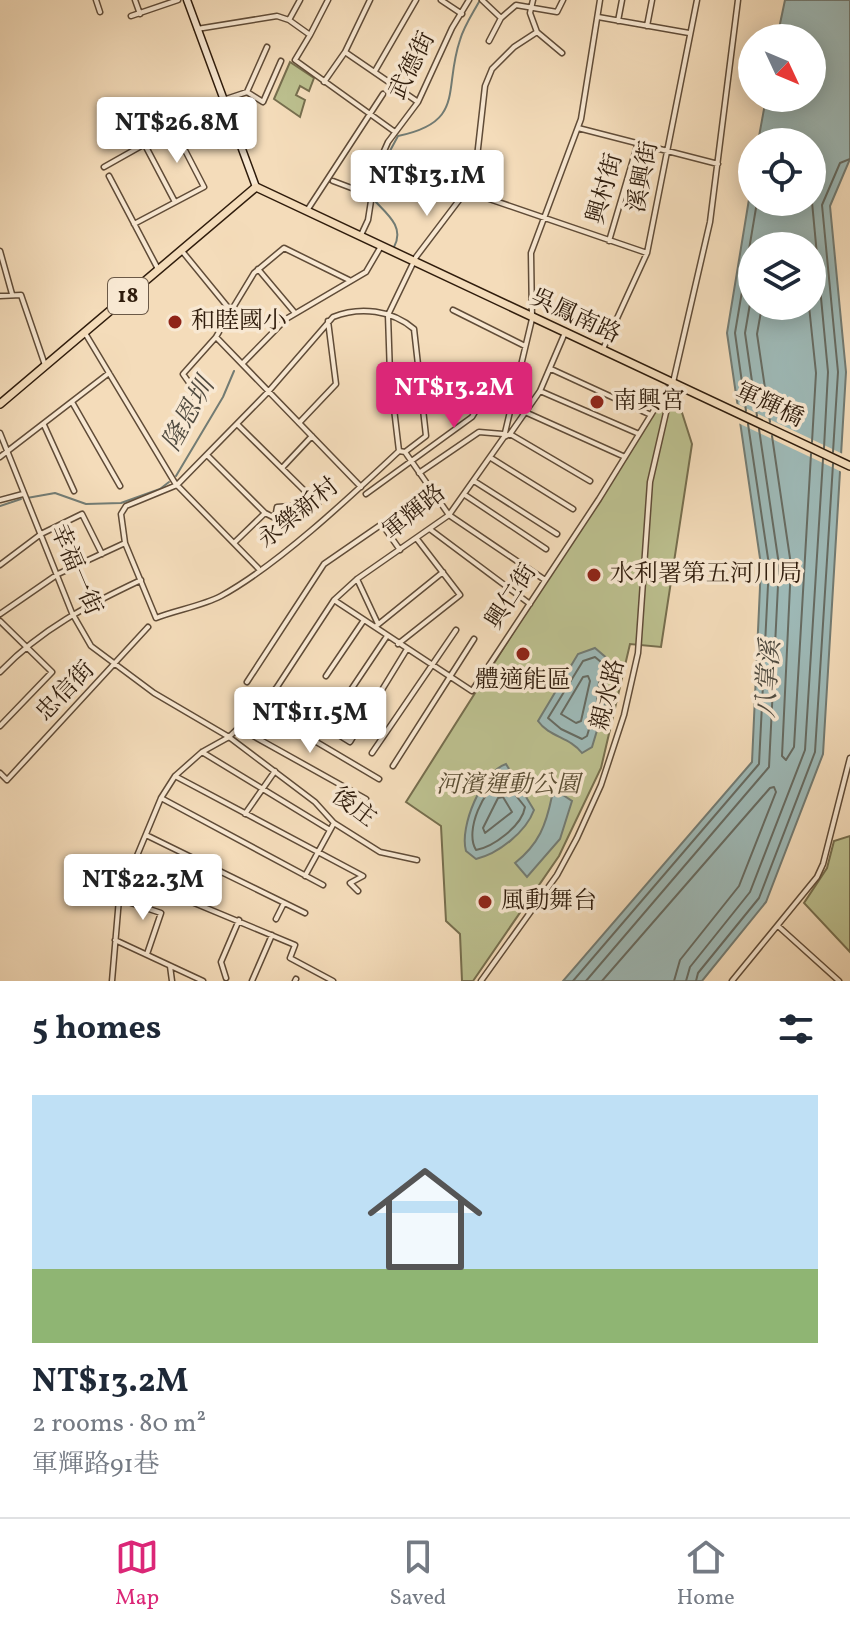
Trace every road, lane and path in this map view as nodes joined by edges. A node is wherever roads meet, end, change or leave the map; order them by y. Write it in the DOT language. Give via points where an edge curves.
graph roads {
  1 [pos="96,0"];
  2 [pos="135,0"];
  3 [pos="178,0"];
  4 [pos="187,0"];
  5 [pos="300,0"];
  6 [pos="328,0"];
  7 [pos="370,0"];
  8 [pos="416,0"];
  9 [pos="441,0"];
  10 [pos="469,0"];
  11 [pos="482,0"];
  12 [pos="563,0"];
  13 [pos="600,0"];
  14 [pos="622,0"];
  15 [pos="652,0"];
  16 [pos="697,0"];
  17 [pos="738,0"];
  18 [pos="532,3"];
  19 [pos="100,12"];
  20 [pos="140,14"];
  21 [pos="462,14"];
  22 [pos="131,16"];
  23 [pos="598,17"];
  24 [pos="501,18"];
  25 [pos="289,20"];
  26 [pos="618,21"];
  27 [pos="647,26"];
  28 [pos="197,29"];
  29 [pos="537,32"];
  30 [pos="689,33"];
  31 [pos="310,35"];
  32 [pos="489,41"];
  33 [pos="267,47"];
  34 [pos="345,52"];
  35 [pos="562,53"];
  36 [pos="281,61"];
  37 [pos="375,71"];
  38 [pos="324,82"];
  39 [pos="247,92"];
  40 [pos="383,94"];
  41 [pos="223,100"];
  42 [pos="418,102"];
  43 [pos="369,113"];
  44 [pos="578,128"];
  45 [pos="174,129"];
  46 [pos="396,132"];
  47 [pos="145,145"];
  48 [pos="637,146"];
  49 [pos="667,153"];
  50 [pos="718,164"];
  51 [pos="104,167"];
  52 [pos="109,176"];
  53 [pos="333,181"];
  54 [pos="256,187"];
  55 [pos="466,191"];
  56 [pos="370,195"];
  57 [pos="175,202"];
  58 [pos="306,213"];
  59 [pos="543,218"];
  60 [pos="134,224"];
  61 [pos="360,238"];
  62 [pos="609,241"];
  63 [pos="380,248"];
  64 [pos="182,250"];
  65 [pos="0,251"];
  66 [pos="647,253"];
  67 [pos="413,263"];
  68 [pos="158,269"];
  69 [pos="258,269"];
  70 [pos="349,280"];
  71 [pos="12,294"];
  72 [pos="0,296"];
  73 [pos="453,310"];
  74 [pos="231,311"];
  75 [pos="295,313"];
  76 [pos="388,315"];
  77 [pos="532,319"];
  78 [pos="328,321"];
  79 [pos="85,333"];
  80 [pos="564,335"];
  81 [pos="216,337"];
  82 [pos="525,346"];
  83 [pos="601,352"];
  84 [pos="242,364"];
  85 [pos="45,365"];
  86 [pos="551,369"];
  87 [pos="109,373"];
  88 [pos="670,383"];
  89 [pos="516,386"];
  90 [pos="540,391"];
  91 [pos="268,392"];
  92 [pos="72,402"];
  93 [pos="0,404"];
  94 [pos="525,412"];
  95 [pos="652,415"];
  96 [pos="187,423"];
  97 [pos="299,423"];
  98 [pos="237,424"];
  99 [pos="44,425"];
  100 [pos="0,433"];
  101 [pos="639,434"];
  102 [pos="506,435"];
  103 [pos="312,436"];
  104 [pos="8,451"];
  105 [pos="402,451"];
  106 [pos="207,455"];
  107 [pos="0,457"];
  108 [pos="625,457"];
  109 [pos="491,458"];
  110 [pos="412,462"];
  111 [pos="850,466"];
  112 [pos="282,468"];
  113 [pos="419,473"];
  114 [pos="474,481"];
  115 [pos="590,481"];
  116 [pos="177,485"];
  117 [pos="120,486"];
  118 [pos="361,487"];
  119 [pos="74,491"];
  120 [pos="23,494"];
  121 [pos="366,494"];
  122 [pos="465,495"];
  123 [pos="0,500"];
  124 [pos="573,509"];
  125 [pos="265,513"];
  126 [pos="449,515"];
  127 [pos="431,530"];
  128 [pos="41,534"];
  129 [pos="557,534"];
  130 [pos="417,539"];
  131 [pos="235,542"];
  132 [pos="125,543"];
  133 [pos="546,549"];
  134 [pos="400,550"];
  135 [pos="102,554"];
  136 [pos="0,565"];
  137 [pos="259,569"];
  138 [pos="443,572"];
  139 [pos="58,574"];
  140 [pos="357,579"];
  141 [pos="141,580"];
  142 [pos="545,580"];
  143 [pos="334,600"];
  144 [pos="530,604"];
  145 [pos="72,613"];
  146 [pos="0,614"];
  147 [pos="364,620"];
  148 [pos="0,621"];
  149 [pos="376,626"];
  150 [pos="148,627"];
  151 [pos="456,630"];
  152 [pos="387,636"];
  153 [pos="474,639"];
  154 [pos="398,644"];
  155 [pos="25,646"];
  156 [pos="407,649"];
  157 [pos="429,664"];
  158 [pos="115,666"];
  159 [pos="0,672"];
  160 [pos="326,676"];
  161 [pos="449,677"];
  162 [pos="247,682"];
  163 [pos="277,687"];
  164 [pos="154,693"];
  165 [pos="259,708"];
  166 [pos="308,708"];
  167 [pos="0,726"];
  168 [pos="239,728"];
  169 [pos="229,737"];
  170 [pos="202,752"];
  171 [pos="372,753"];
  172 [pos="850,758"];
  173 [pos="393,766"];
  174 [pos="275,771"];
  175 [pos="0,773"];
  176 [pos="175,776"];
  177 [pos="379,779"];
  178 [pos="261,789"];
  179 [pos="161,798"];
  180 [pos="366,799"];
  181 [pos="245,814"];
  182 [pos="334,823"];
  183 [pos="330,830"];
  184 [pos="145,835"];
  185 [pos="318,853"];
  186 [pos="417,860"];
  187 [pos="127,875"];
  188 [pos="305,876"];
  189 [pos="323,885"];
  190 [pos="358,891"];
  191 [pos="119,899"];
  192 [pos="284,903"];
  193 [pos="305,913"];
  194 [pos="276,919"];
  195 [pos="239,920"];
  196 [pos="778,926"];
  197 [pos="272,935"];
  198 [pos="115,940"];
  199 [pos="147,954"];
  200 [pos="170,966"];
  201 [pos="226,978"];
  202 [pos="112,981"];
  203 [pos="172,981"];
  204 [pos="203,981"];
  205 [pos="252,981"];
  206 [pos="333,981"];
  207 [pos="481,981"];
  208 [pos="732,981"];
  209 [pos="839,981"];
  1 -- 19 [label="street"];
  2 -- 20 [label="street"];
  3 -- 20 [label="street"];
  4 -- 28 [label="main road"];
  5 -- 25 [label="street"];
  6 -- 31 [label="street"];
  7 -- 34 [label="street"];
  8 -- 37 [label="street"];
  9 -- 21 [label="street"];
  10 -- 21 [label="street, 武德街"];
  11 -- 24 [label="street"];
  12 -- 18 [label="street" via="557,12"];
  13 -- 23 [label="street, 軍輝路"];
  14 -- 26 [label="street"];
  15 -- 27 [label="street"];
  16 -- 30 [label="street, 溪興街"];
  17 -- 50 [label="street"];
  18 -- 24 [label="street" via="513,5"];
  18 -- 29 [label="street"];
  20 -- 22 [label="street"];
  21 -- 42 [label="street, 武德街"];
  23 -- 26 [label="street"];
  23 -- 44 [label="street, 軍輝路"];
  24 -- 32 [label="street"];
  25 -- 28 [label="street" via="277,16"];
  25 -- 31 [label="street"];
  26 -- 27 [label="street"];
  27 -- 30 [label="street"];
  28 -- 41 [label="main road"];
  29 -- 35 [label="street"];
  29 -- 55 [label="street" via="492,69 485,86 476,166"];
  30 -- 49 [label="street, 溪興街"];
  31 -- 38 [label="street" via="295,60"];
  33 -- 39 [label="street"];
  34 -- 37 [label="street"];
  34 -- 38 [label="street"];
  36 -- 39 [label="street" via="263,102"];
  37 -- 42 [label="street"];
  38 -- 43 [label="street"];
  39 -- 41 [label="street"];
  40 -- 43 [label="street"];
  41 -- 45 [label="street"];
  41 -- 54 [label="main road"];
  42 -- 46 [label="street, 武德街"];
  43 -- 46 [label="street"];
  43 -- 58 [label="street"];
  44 -- 48 [label="street"];
  44 -- 59 [label="street, 軍輝路"];
  45 -- 47 [label="street"];
  45 -- 57 [label="street" via="204,187"];
  46 -- 56 [label="street, 武德街" via="382,155"];
  47 -- 51 [label="street"];
  47 -- 57 [label="street"];
  48 -- 49 [label="street"];
  48 -- 62 [label="street, 興村街"];
  49 -- 50 [label="street"];
  49 -- 66 [label="street, 溪興街"];
  50 -- 88 [label="street" via="710,222"];
  52 -- 60 [label="street"];
  53 -- 56 [label="street"];
  54 -- 58 [label="main road, 吳鳳南路"];
  54 -- 64 [label="main road, 18"];
  55 -- 59 [label="street"];
  55 -- 67 [label="street"];
  56 -- 61 [label="street, 武德街"];
  57 -- 60 [label="street"];
  58 -- 61 [label="main road, 吳鳳南路"];
  59 -- 62 [label="street"];
  59 -- 77 [label="street, 軍輝路" via="529,267"];
  60 -- 68 [label="street"];
  61 -- 63 [label="main road, 吳鳳南路"];
  62 -- 66 [label="street"];
  63 -- 67 [label="main road, 吳鳳南路"];
  63 -- 70 [label="street" via="369,268"];
  64 -- 68 [label="main road, 18"];
  64 -- 74 [label="street"];
  65 -- 71 [label="street"];
  66 -- 83 [label="street, 溪興街"];
  67 -- 76 [label="street"];
  67 -- 77 [label="main road, 吳鳳南路"];
  68 -- 79 [label="main road, 18"];
  69 -- 70 [label="street" via="284,248"];
  69 -- 74 [label="street"];
  69 -- 75 [label="street"];
  70 -- 75 [label="street"];
  71 -- 72 [label="street"];
  71 -- 85 [label="street" via="21,295"];
  73 -- 82 [label="street"];
  74 -- 81 [label="street"];
  75 -- 84 [label="street"];
  76 -- 78 [label="street" via="345,312"];
  76 -- 105 [label="street" via="390,375"];
  76 -- 105 [label="street, 永樂新村" via="414,329 428,429 426,436"];
  77 -- 80 [label="main road, 吳鳳南路"];
  77 -- 82 [label="street, 軍輝路"];
  78 -- 91 [label="street, 永樂新村"];
  78 -- 97 [label="street" via="336,384"];
  79 -- 85 [label="main road, 18"];
  79 -- 87 [label="street"];
  80 -- 83 [label="main road, 吳鳳南路"];
  80 -- 86 [label="street"];
  81 -- 84 [label="street"];
  81 -- 96 [label="street" via="183,374 197,394"];
  82 -- 89 [label="street, 軍輝路"];
  83 -- 88 [label="main road, 吳鳳南路"];
  84 -- 91 [label="street, 永樂新村"];
  85 -- 93 [label="main road, 18"];
  86 -- 90 [label="street"];
  86 -- 95 [label="street"];
  87 -- 92 [label="street"];
  87 -- 116 [label="street"];
  88 -- 95 [label="street, 興仁街"];
  88 -- 111 [label="main road, 軍輝橋"];
  88 -- 207 [label="street, 親水路" via="650,482 638,653 624,715 577,838 557,875"];
  89 -- 102 [label="street, 軍輝路"];
  89 -- 110 [label="street" via="492,384 472,417"];
  90 -- 94 [label="street"];
  90 -- 101 [label="street"];
  91 -- 97 [label="street, 永樂新村"];
  91 -- 98 [label="street, 永樂新村"];
  92 -- 99 [label="street"];
  92 -- 117 [label="street"];
  94 -- 102 [label="street"];
  94 -- 108 [label="street"];
  95 -- 101 [label="street, 興仁街"];
  97 -- 103 [label="street, 永樂新村"];
  98 -- 106 [label="street, 永樂新村"];
  98 -- 112 [label="street, 永樂新村"];
  99 -- 104 [label="street"];
  99 -- 119 [label="street"];
  100 -- 104 [label="street, 幸福一街"];
  101 -- 108 [label="street, 興仁街"];
  102 -- 109 [label="street, 軍輝路"];
  102 -- 113 [label="street" via="479,432"];
  102 -- 115 [label="street"];
  103 -- 112 [label="street"];
  103 -- 118 [label="street, 永樂新村"];
  104 -- 107 [label="street"];
  104 -- 120 [label="street, 幸福一街"];
  105 -- 110 [label="street"];
  105 -- 118 [label="street, 永樂新村"];
  106 -- 116 [label="street, 永樂新村"];
  106 -- 125 [label="street, 永樂新村"];
  108 -- 142 [label="street, 興仁街"];
  109 -- 114 [label="street, 軍輝路"];
  109 -- 124 [label="street"];
  110 -- 113 [label="street"];
  110 -- 121 [label="street"];
  112 -- 125 [label="street, 永樂新村" via="318,504 277,507 275,518"];
  113 -- 126 [label="street"];
  114 -- 122 [label="street, 軍輝路"];
  114 -- 129 [label="street"];
  116 -- 131 [label="street, 永樂新村"];
  116 -- 132 [label="street, 永樂新村" via="126,506 121,514"];
  118 -- 137 [label="street, 永樂新村"];
  120 -- 123 [label="street"];
  120 -- 128 [label="street, 幸福一街"];
  122 -- 126 [label="street, 軍輝路"];
  122 -- 133 [label="street"];
  125 -- 131 [label="street, 永樂新村"];
  126 -- 127 [label="street, 軍輝路"];
  126 -- 142 [label="street"];
  127 -- 130 [label="street, 軍輝路"];
  127 -- 144 [label="street"];
  128 -- 135 [label="street" via="82,514"];
  128 -- 136 [label="street"];
  128 -- 139 [label="street, 幸福一街"];
  130 -- 134 [label="street, 軍輝路"];
  130 -- 138 [label="street"];
  131 -- 137 [label="street, 永樂新村"];
  132 -- 135 [label="street"];
  132 -- 141 [label="street, 永樂新村"];
  134 -- 140 [label="street, 軍輝路"];
  134 -- 162 [label="street" via="382,524 324,564"];
  135 -- 139 [label="street"];
  137 -- 141 [label="street, 永樂新村" via="219,597 156,618"];
  138 -- 149 [label="street"];
  138 -- 154 [label="street" via="460,595"];
  139 -- 145 [label="street, 幸福一街"];
  139 -- 146 [label="street"];
  140 -- 143 [label="street, 軍輝路"];
  140 -- 149 [label="street"];
  141 -- 145 [label="street"];
  142 -- 144 [label="street, 興仁街"];
  143 -- 147 [label="street, 興仁街"];
  143 -- 163 [label="street, 軍輝路"];
  144 -- 161 [label="street, 興仁街" via="472,691"];
  145 -- 155 [label="street"];
  145 -- 158 [label="street, 幸福一街" via="91,646"];
  147 -- 149 [label="street, 興仁街"];
  147 -- 160 [label="street"];
  148 -- 155 [label="street"];
  149 -- 152 [label="street, 興仁街"];
  150 -- 158 [label="street, 忠信街"];
  151 -- 157 [label="street"];
  152 -- 154 [label="street, 興仁街"];
  152 -- 156 [label="street" via="326,727 350,742"];
  153 -- 161 [label="street"];
  154 -- 156 [label="street, 興仁街"];
  155 -- 159 [label="street"];
  155 -- 167 [label="street" via="52,672"];
  156 -- 157 [label="street, 興仁街"];
  157 -- 161 [label="street, 興仁街"];
  157 -- 171 [label="street"];
  158 -- 164 [label="street, 幸福一街"];
  158 -- 175 [label="street, 忠信街" via="7,780"];
  161 -- 173 [label="street"];
  163 -- 165 [label="street, 軍輝路"];
  163 -- 166 [label="street" via="293,712 301,717"];
  164 -- 169 [label="street, 後庄"];
  165 -- 168 [label="street, 軍輝路"];
  165 -- 177 [label="street"];
  168 -- 169 [label="street, 軍輝路"];
  168 -- 180 [label="street"];
  169 -- 170 [label="street, 軍輝路"];
  169 -- 174 [label="street, 後庄"];
  170 -- 176 [label="street, 軍輝路"];
  170 -- 178 [label="street, 後庄"];
  172 -- 196 [label="street" via="823,864"];
  174 -- 178 [label="street"];
  174 -- 182 [label="street, 後庄"];
  176 -- 179 [label="street, 軍輝路"];
  176 -- 181 [label="street"];
  178 -- 181 [label="street"];
  178 -- 183 [label="street, 後庄"];
  179 -- 184 [label="street, 軍輝路"];
  179 -- 188 [label="street"];
  181 -- 185 [label="street"];
  182 -- 183 [label="street"];
  182 -- 186 [label="street, 後庄" via="380,852"];
  183 -- 185 [label="street"];
  184 -- 187 [label="street, 軍輝路"];
  184 -- 192 [label="street"];
  185 -- 188 [label="street"];
  185 -- 190 [label="street" via="363,876 350,883"];
  187 -- 191 [label="street, 軍輝路"];
  187 -- 195 [label="street"];
  188 -- 189 [label="street"];
  191 -- 198 [label="street, 軍輝路"];
  191 -- 199 [label="street" via="161,913"];
  192 -- 193 [label="street"];
  192 -- 194 [label="street"];
  195 -- 197 [label="street"];
  195 -- 201 [label="street" via="221,962"];
  196 -- 208 [label="street"];
  196 -- 209 [label="street"];
  197 -- 205 [label="street"];
  197 -- 206 [label="street" via="295,945 290,958"];
  198 -- 199 [label="street"];
  198 -- 202 [label="street, 軍輝路"];
  199 -- 200 [label="street"];
  200 -- 203 [label="street"];
  200 -- 204 [label="street"];
}
